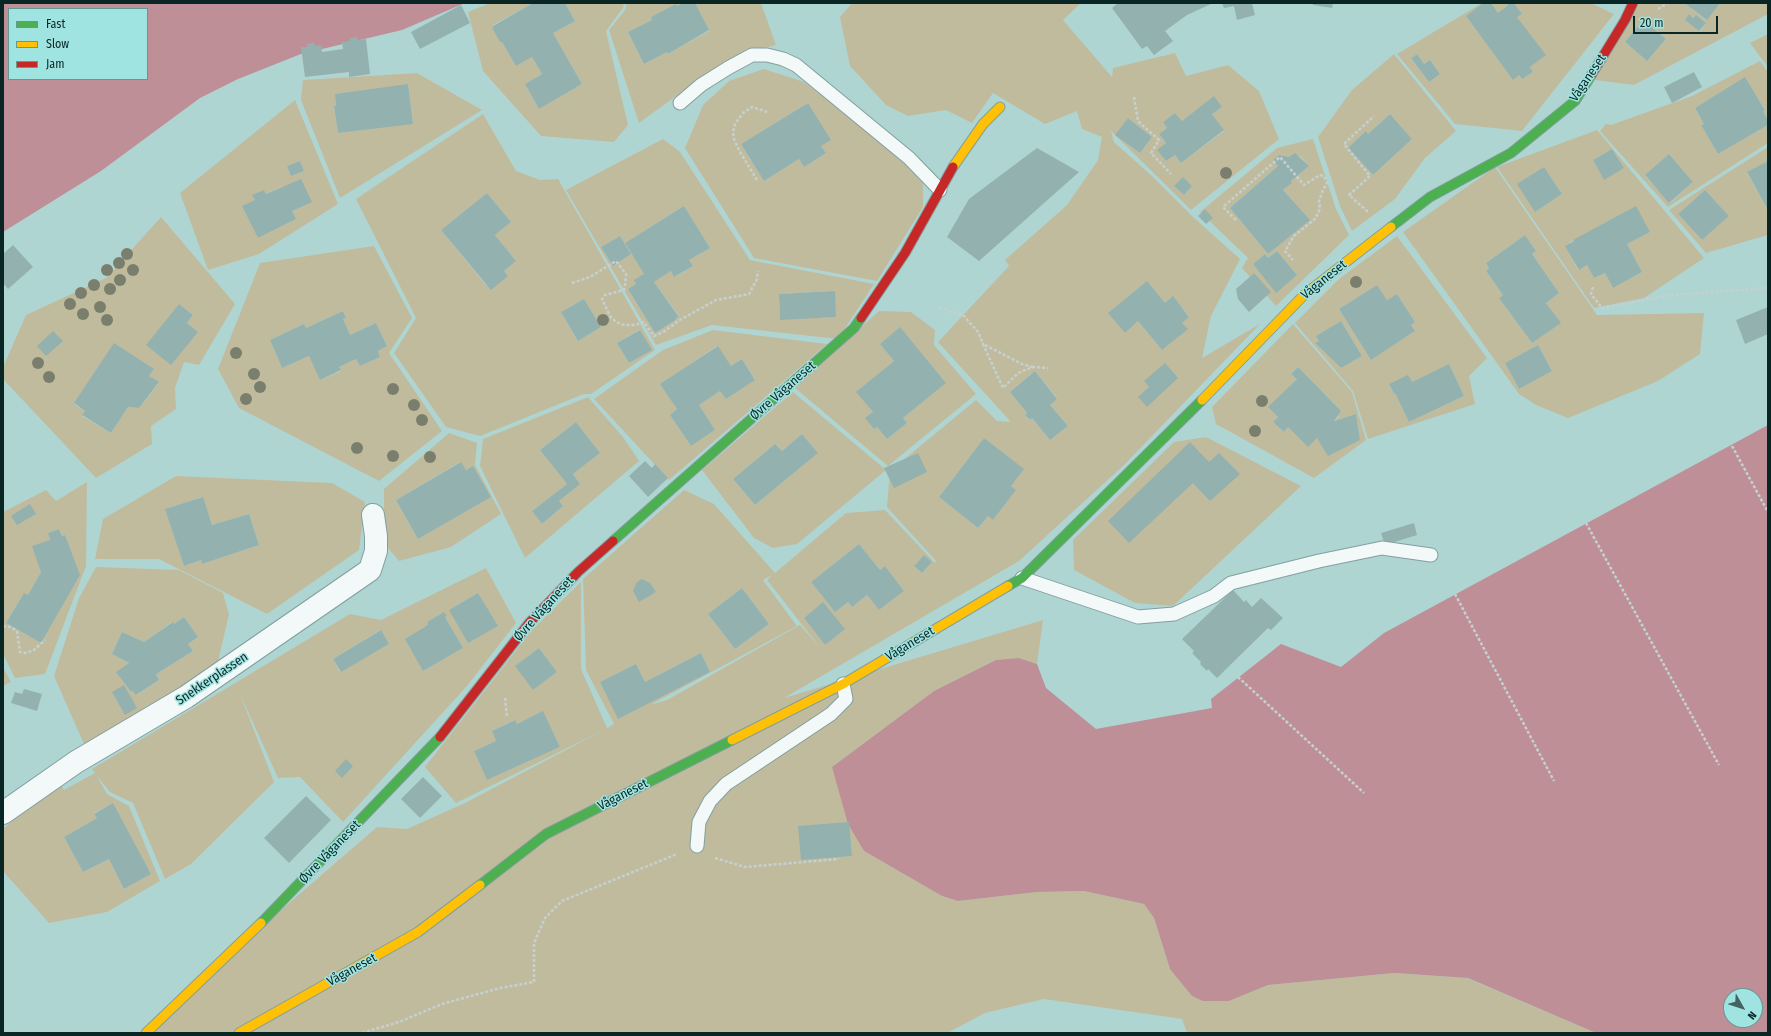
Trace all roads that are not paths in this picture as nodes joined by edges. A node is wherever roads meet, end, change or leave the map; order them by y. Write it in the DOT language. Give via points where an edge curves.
graph roads {
  1 [pos="1633,3"];
  2 [pos="680,103"];
  3 [pos="1000,107"];
  4 [pos="940,190"];
  5 [pos="373,515"];
  6 [pos="1431,556"];
  7 [pos="1022,578"];
  8 [pos="844,684"];
  9 [pos="3,813"];
  10 [pos="697,846"];
  11 [pos="146,1033"];
  12 [pos="239,1033"];
  1 -- 7 [label="street, Våganeset" via="1576,101 1511,153 1430,197 1305,294 1189,414"];
  2 -- 4 [label="lane" via="701,85 752,55 768,55 783,59 796,65 909,158"];
  3 -- 4 [label="street, Øvre Våganeset" via="983,124 951,169"];
  4 -- 11 [label="street, Øvre Våganeset" via="905,253 854,328 578,572 530,622 437,741 266,918"];
  5 -- 9 [label="street, Snekkerplassen" via="376,551 370,570 186,697 76,762"];
  6 -- 7 [label="lane" via="1382,548 1232,583 1214,596 1174,614 1138,617"];
  7 -- 8 [label="street, Våganeset"];
  8 -- 10 [label="lane" via="846,699 831,714 726,784 710,801 699,822"];
  8 -- 12 [label="street, Våganeset" via="546,834 418,932"];
}
